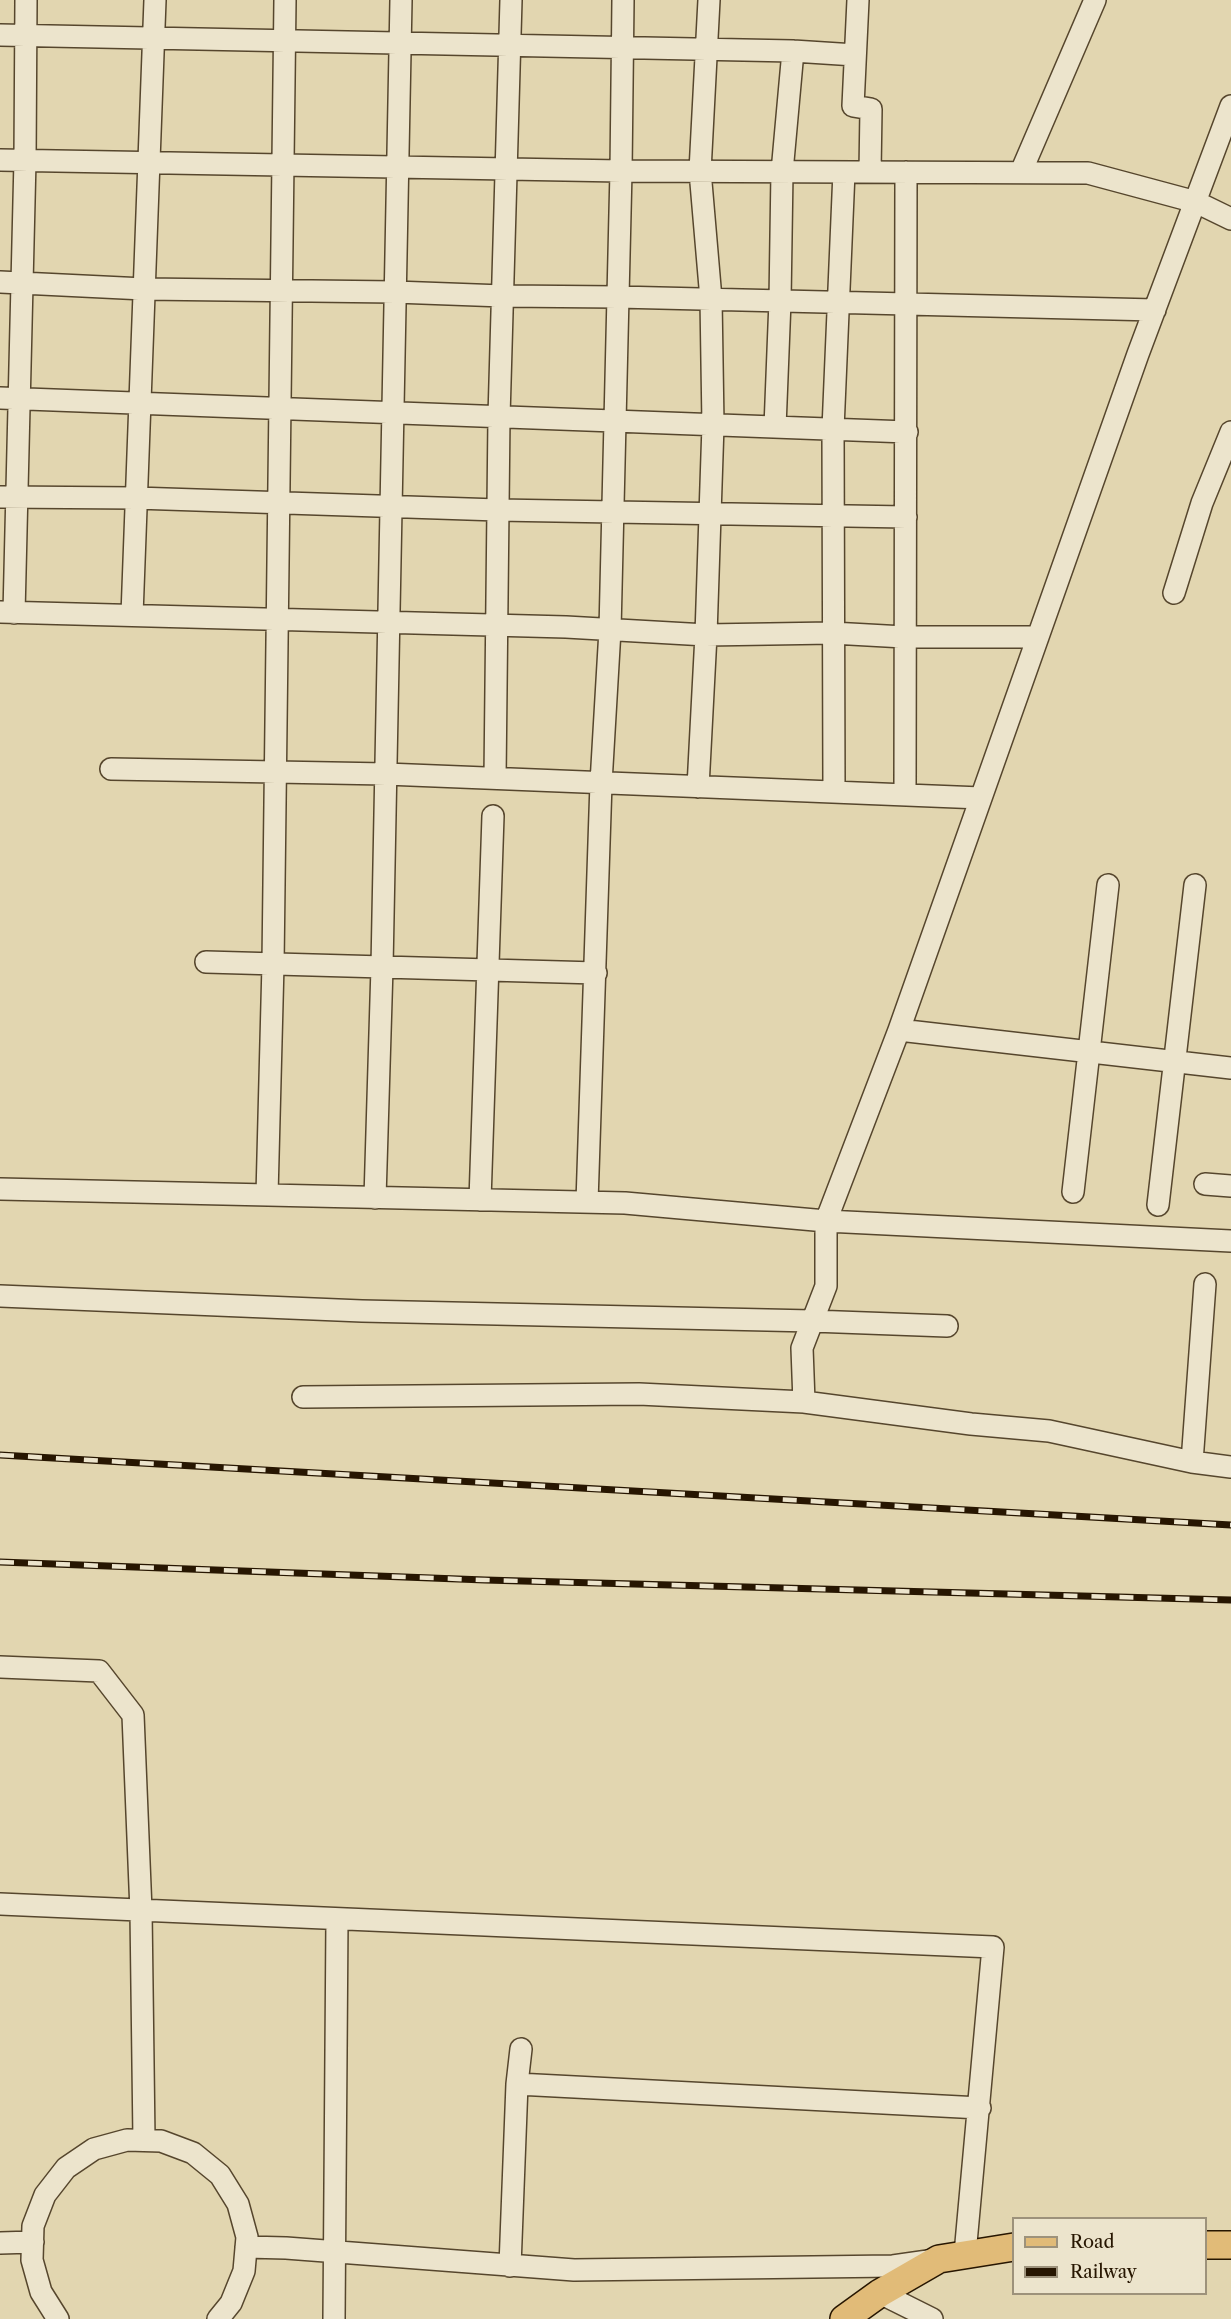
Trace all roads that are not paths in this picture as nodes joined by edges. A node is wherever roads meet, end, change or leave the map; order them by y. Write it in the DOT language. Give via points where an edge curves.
graph roads {
  1 [pos="26,0"];
  2 [pos="155,0"];
  3 [pos="285,0"];
  4 [pos="400,0"];
  5 [pos="511,0"];
  6 [pos="623,0"];
  7 [pos="709,0"];
  8 [pos="858,0"];
  9 [pos="1095,0"];
  10 [pos="0,35"];
  11 [pos="26,35"];
  12 [pos="153,38"];
  13 [pos="285,41"];
  14 [pos="399,43"];
  15 [pos="510,46"];
  16 [pos="622,48"];
  17 [pos="705,50"];
  18 [pos="793,51"];
  19 [pos="855,55"];
  20 [pos="1231,106"];
  21 [pos="0,159"];
  22 [pos="25,160"];
  23 [pos="149,163"];
  24 [pos="285,165"];
  25 [pos="396,167"];
  26 [pos="507,169"];
  27 [pos="621,171"];
  28 [pos="700,171"];
  29 [pos="782,172"];
  30 [pos="844,172"];
  31 [pos="870,172"];
  32 [pos="906,172"];
  33 [pos="1022,172"];
  34 [pos="1196,202"];
  35 [pos="1231,219"];
  36 [pos="0,282"];
  37 [pos="22,282"];
  38 [pos="144,289"];
  39 [pos="283,291"];
  40 [pos="394,292"];
  41 [pos="503,297"];
  42 [pos="618,297"];
  43 [pos="711,299"];
  44 [pos="780,301"];
  45 [pos="839,302"];
  46 [pos="907,303"];
  47 [pos="1155,310"];
  48 [pos="10,399"];
  49 [pos="140,404"];
  50 [pos="281,409"];
  51 [pos="393,413"];
  52 [pos="499,417"];
  53 [pos="615,421"];
  54 [pos="713,425"];
  55 [pos="775,427"];
  56 [pos="833,429"];
  57 [pos="907,432"];
  58 [pos="1231,432"];
  59 [pos="8,497"];
  60 [pos="136,498"];
  61 [pos="280,504"];
  62 [pos="392,506"];
  63 [pos="498,510"];
  64 [pos="613,511"];
  65 [pos="710,513"];
  66 [pos="833,514"];
  67 [pos="906,517"];
  68 [pos="1174,593"];
  69 [pos="7,612"];
  70 [pos="132,615"];
  71 [pos="278,619"];
  72 [pos="390,622"];
  73 [pos="497,625"];
  74 [pos="610,630"];
  75 [pos="832,633"];
  76 [pos="706,635"];
  77 [pos="904,636"];
  78 [pos="1038,637"];
  79 [pos="111,769"];
  80 [pos="276,773"];
  81 [pos="386,774"];
  82 [pos="495,778"];
  83 [pos="601,783"];
  84 [pos="698,787"];
  85 [pos="834,792"];
  86 [pos="905,795"];
  87 [pos="981,798"];
  88 [pos="493,816"];
  89 [pos="1108,885"];
  90 [pos="1195,885"];
  91 [pos="206,962"];
  92 [pos="273,964"];
  93 [pos="382,967"];
  94 [pos="489,970"];
  95 [pos="596,973"];
  96 [pos="899,1030"];
  97 [pos="1088,1052"];
  98 [pos="1176,1062"];
  99 [pos="1231,1068"];
  100 [pos="1205,1184"];
  101 [pos="1231,1186"];
  102 [pos="0,1190"];
  103 [pos="1073,1192"];
  104 [pos="267,1195"];
  105 [pos="375,1198"];
  106 [pos="480,1200"];
  107 [pos="587,1202"];
  108 [pos="1158,1205"];
  109 [pos="826,1221"];
  110 [pos="1231,1241"];
  111 [pos="1205,1284"];
  112 [pos="0,1296"];
  113 [pos="812,1321"];
  114 [pos="947,1326"];
  115 [pos="303,1397"];
  116 [pos="804,1402"];
  117 [pos="1192,1462"];
  118 [pos="1231,1467"];
  119 [pos="0,1667"];
  120 [pos="0,1904"];
  121 [pos="141,1911"];
  122 [pos="337,1919"];
  123 [pos="521,2049"];
  124 [pos="517,2084"];
  125 [pos="980,2108"];
  126 [pos="144,2140"];
  127 [pos="33,2242"];
  128 [pos="0,2243"];
  129 [pos="1207,2245"];
  130 [pos="1231,2245"];
  131 [pos="246,2247"];
  132 [pos="1012,2247"];
  133 [pos="336,2253"];
  134 [pos="952,2257"];
  135 [pos="510,2266"];
  136 [pos="880,2293"];
  137 [pos="58,2319"];
  138 [pos="218,2319"];
  139 [pos="334,2319"];
  140 [pos="844,2319"];
  141 [pos="933,2319"];
  1 -- 11 [label="street"];
  2 -- 12 [label="street"];
  3 -- 13 [label="street"];
  4 -- 14 [label="street"];
  5 -- 15 [label="street"];
  6 -- 16 [label="street"];
  7 -- 17 [label="street"];
  8 -- 19 [label="street"];
  9 -- 33 [label="street"];
  10 -- 11 [label="street"];
  11 -- 12 [label="street"];
  11 -- 22 [label="street"];
  12 -- 13 [label="street"];
  12 -- 23 [label="street"];
  13 -- 14 [label="street"];
  13 -- 24 [label="street"];
  14 -- 15 [label="street"];
  14 -- 25 [label="street"];
  15 -- 16 [label="street"];
  15 -- 26 [label="street"];
  16 -- 17 [label="street"];
  16 -- 27 [label="street"];
  17 -- 18 [label="street"];
  17 -- 28 [label="street"];
  18 -- 19 [label="street"];
  18 -- 29 [label="street"];
  19 -- 31 [label="street" via="853,106 871,109"];
  20 -- 34 [label="street"];
  21 -- 22 [label="street"];
  22 -- 23 [label="street"];
  22 -- 37 [label="street"];
  23 -- 24 [label="street"];
  23 -- 38 [label="street"];
  24 -- 25 [label="street"];
  24 -- 39 [label="street"];
  25 -- 26 [label="street"];
  25 -- 40 [label="street"];
  26 -- 27 [label="street"];
  26 -- 41 [label="street"];
  27 -- 28 [label="street"];
  27 -- 42 [label="street"];
  28 -- 29 [label="street"];
  28 -- 43 [label="street"];
  29 -- 30 [label="street"];
  29 -- 44 [label="street"];
  30 -- 31 [label="street"];
  30 -- 45 [label="street"];
  31 -- 32 [label="street"];
  32 -- 33 [label="street"];
  32 -- 46 [label="street"];
  33 -- 34 [label="street" via="1088,173"];
  34 -- 35 [label="street"];
  34 -- 47 [label="street"];
  36 -- 37 [label="street"];
  37 -- 38 [label="street"];
  37 -- 48 [label="street"];
  38 -- 39 [label="street"];
  38 -- 49 [label="street"];
  39 -- 40 [label="street"];
  39 -- 50 [label="street"];
  40 -- 41 [label="street"];
  40 -- 51 [label="street"];
  41 -- 42 [label="street"];
  41 -- 52 [label="street"];
  42 -- 43 [label="street"];
  42 -- 53 [label="street"];
  43 -- 44 [label="street"];
  43 -- 54 [label="street"];
  44 -- 45 [label="street"];
  44 -- 55 [label="street"];
  45 -- 46 [label="street"];
  45 -- 56 [label="street"];
  46 -- 47 [label="street"];
  46 -- 57 [label="street"];
  47 -- 78 [label="street"];
  48 -- 49 [label="street"];
  48 -- 59 [label="street"];
  49 -- 50 [label="street"];
  49 -- 60 [label="street"];
  50 -- 51 [label="street"];
  50 -- 61 [label="street"];
  51 -- 52 [label="street"];
  51 -- 62 [label="street"];
  52 -- 53 [label="street"];
  52 -- 63 [label="street"];
  53 -- 54 [label="street"];
  53 -- 64 [label="street"];
  54 -- 55 [label="street"];
  54 -- 65 [label="street"];
  55 -- 56 [label="street"];
  56 -- 57 [label="street"];
  56 -- 66 [label="street"];
  57 -- 67 [label="street"];
  58 -- 68 [label="street" via="1202,503"];
  59 -- 60 [label="street"];
  59 -- 69 [label="street"];
  60 -- 61 [label="street"];
  60 -- 70 [label="street"];
  61 -- 62 [label="street"];
  61 -- 71 [label="street"];
  62 -- 63 [label="street"];
  62 -- 72 [label="street"];
  63 -- 64 [label="street"];
  63 -- 73 [label="street"];
  64 -- 65 [label="street"];
  64 -- 74 [label="street"];
  65 -- 66 [label="street"];
  65 -- 76 [label="street"];
  66 -- 67 [label="street"];
  66 -- 75 [label="street"];
  67 -- 77 [label="street"];
  69 -- 70 [label="street"];
  70 -- 71 [label="street"];
  71 -- 72 [label="street"];
  71 -- 80 [label="street"];
  72 -- 73 [label="street"];
  72 -- 81 [label="street"];
  73 -- 74 [label="street"];
  73 -- 82 [label="street"];
  74 -- 76 [label="street"];
  74 -- 83 [label="street"];
  75 -- 76 [label="street"];
  75 -- 77 [label="street"];
  75 -- 85 [label="street"];
  76 -- 84 [label="street"];
  77 -- 78 [label="street"];
  77 -- 86 [label="street"];
  78 -- 87 [label="street"];
  79 -- 80 [label="street"];
  80 -- 81 [label="street"];
  80 -- 92 [label="street"];
  81 -- 82 [label="street"];
  81 -- 93 [label="street"];
  82 -- 83 [label="street"];
  83 -- 84 [label="street"];
  83 -- 95 [label="street"];
  84 -- 85 [label="street"];
  85 -- 86 [label="street"];
  86 -- 87 [label="street"];
  87 -- 96 [label="street"];
  88 -- 94 [label="street"];
  89 -- 97 [label="street"];
  90 -- 98 [label="street"];
  91 -- 92 [label="street"];
  92 -- 93 [label="street"];
  92 -- 104 [label="street"];
  93 -- 94 [label="street"];
  93 -- 105 [label="street"];
  94 -- 95 [label="street"];
  94 -- 106 [label="street"];
  95 -- 107 [label="street"];
  96 -- 97 [label="street"];
  96 -- 109 [label="street"];
  97 -- 98 [label="street"];
  97 -- 103 [label="street"];
  98 -- 99 [label="street"];
  98 -- 108 [label="street"];
  100 -- 101 [label="street"];
  102 -- 104 [label="street"];
  104 -- 105 [label="street"];
  105 -- 106 [label="street"];
  106 -- 107 [label="street"];
  107 -- 109 [label="street"];
  109 -- 110 [label="street"];
  109 -- 113 [label="street" via="826,1287"];
  111 -- 117 [label="street"];
  112 -- 113 [label="street" via="362,1311"];
  113 -- 114 [label="street"];
  113 -- 116 [label="street" via="802,1348"];
  115 -- 116 [label="street" via="639,1394"];
  116 -- 117 [label="street" via="1050,1431"];
  117 -- 118 [label="street"];
  119 -- 121 [label="street" via="99,1671 133,1715"];
  120 -- 121 [label="street"];
  121 -- 122 [label="street"];
  121 -- 126 [label="street"];
  122 -- 125 [label="street" via="993,1947"];
  122 -- 133 [label="street"];
  123 -- 124 [label="street"];
  124 -- 125 [label="street"];
  124 -- 135 [label="street"];
  125 -- 134 [label="street"];
  126 -- 127 [label="street" via="127,2140 94,2149 66,2168 45,2195 33,2226"];
  126 -- 131 [label="street" via="162,2141 194,2153 220,2175 238,2204"];
  127 -- 128 [label="street"];
  127 -- 137 [label="street" via="32,2260 41,2292"];
  129 -- 130 [label="main road"];
  131 -- 133 [label="street"];
  131 -- 138 [label="street" via="244,2271 231,2303"];
  132 -- 134 [label="main road"];
  133 -- 135 [label="street"];
  133 -- 139 [label="street"];
  134 -- 135 [label="street" via="893,2266 574,2270"];
  134 -- 136 [label="main road"];
  136 -- 140 [label="main road"];
  136 -- 141 [label="street"];
}
